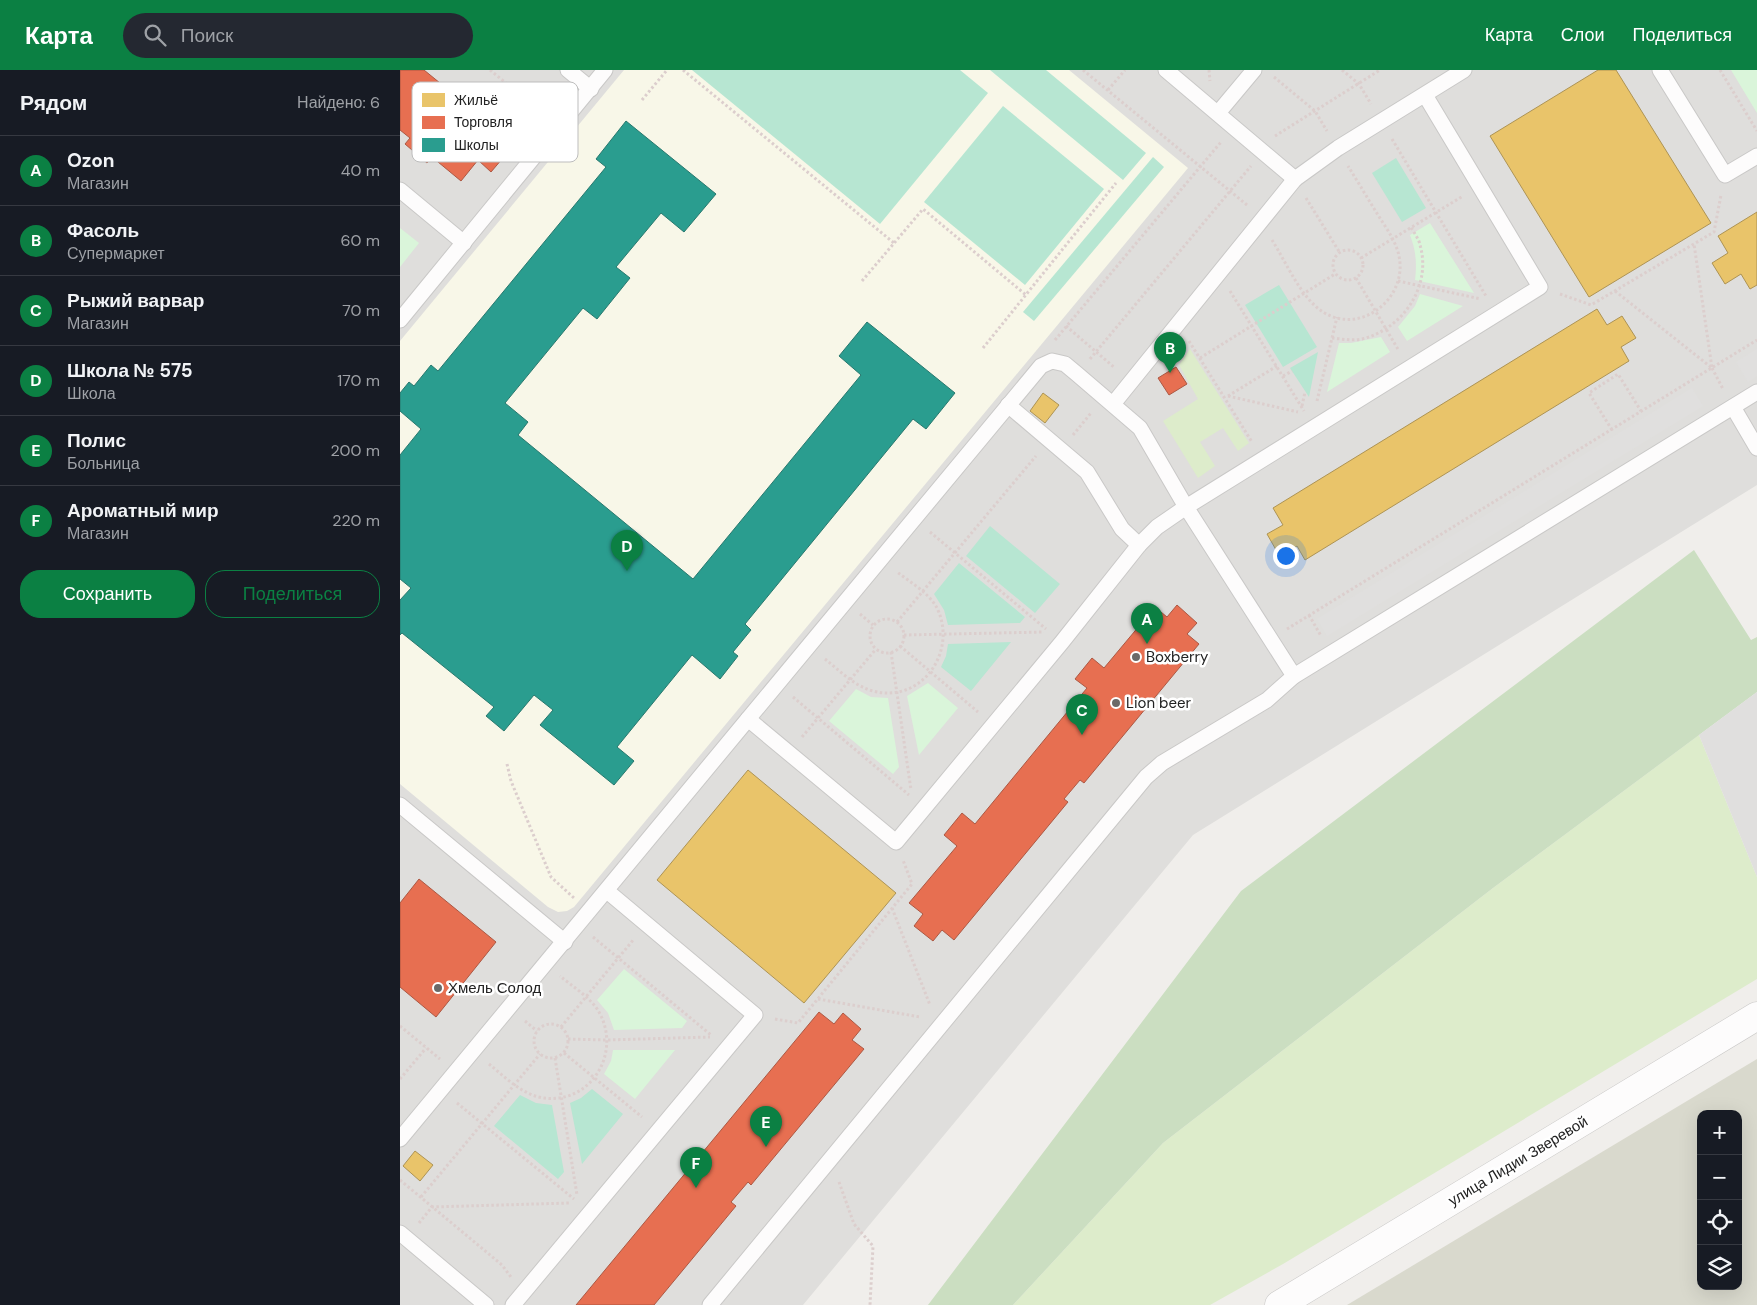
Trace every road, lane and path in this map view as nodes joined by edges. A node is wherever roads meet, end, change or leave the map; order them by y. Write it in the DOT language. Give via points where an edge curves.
graph roads {
  1 [pos="490,70"];
  2 [pos="568,70"];
  3 [pos="605,70"];
  4 [pos="667,70"];
  5 [pos="683,70"];
  6 [pos="1084,70"];
  7 [pos="1125,70"];
  8 [pos="1166,70"];
  9 [pos="1254,70"];
  10 [pos="1342,70"];
  11 [pos="1380,70"];
  12 [pos="1464,70"];
  13 [pos="1660,70"];
  14 [pos="1720,70"];
  15 [pos="1273,76"];
  16 [pos="505,82"];
  17 [pos="1359,84"];
  18 [pos="591,89"];
  19 [pos="1108,90"];
  20 [pos="1425,94"];
  21 [pos="642,100"];
  22 [pos="578,104"];
  23 [pos="1373,107"];
  24 [pos="1315,111"];
  25 [pos="1218,114"];
  26 [pos="1234,126"];
  27 [pos="1757,132"];
  28 [pos="1329,134"];
  29 [pos="1391,138"];
  30 [pos="1263,151"];
  31 [pos="1757,156"];
  32 [pos="530,162"];
  33 [pos="1348,164"];
  34 [pos="1200,166"];
  35 [pos="1726,175"];
  36 [pos="1295,180"];
  37 [pos="1116,183"];
  38 [pos="1481,186"];
  39 [pos="400,190"];
  40 [pos="1230,191"];
  41 [pos="1436,213"];
  42 [pos="1261,222"];
  43 [pos="1411,228"];
  44 [pos="1393,239"];
  45 [pos="464,243"];
  46 [pos="894,243"];
  47 [pos="1694,244"];
  48 [pos="1340,253"];
  49 [pos="1361,258"];
  50 [pos="1219,274"];
  51 [pos="1335,274"];
  52 [pos="1356,278"];
  53 [pos="862,281"];
  54 [pos="1398,281"];
  55 [pos="1420,286"];
  56 [pos="1540,287"];
  57 [pos="1615,291"];
  58 [pos="1304,293"];
  59 [pos="1026,294"];
  60 [pos="1376,311"];
  61 [pos="1337,317"];
  62 [pos="400,320"];
  63 [pos="1178,324"];
  64 [pos="1066,326"];
  65 [pos="1252,326"];
  66 [pos="1386,329"];
  67 [pos="1332,338"];
  68 [pos="1757,340"];
  69 [pos="983,348"];
  70 [pos="1096,352"];
  71 [pos="1200,358"];
  72 [pos="1052,361"];
  73 [pos="1277,366"];
  74 [pos="1410,368"];
  75 [pos="1712,368"];
  76 [pos="1292,371"];
  77 [pos="1077,374"];
  78 [pos="1283,376"];
  79 [pos="1132,381"];
  80 [pos="1305,392"];
  81 [pos="1757,392"];
  82 [pos="1226,397"];
  83 [pos="1108,400"];
  84 [pos="1730,401"];
  85 [pos="1008,405"];
  86 [pos="1302,407"];
  87 [pos="1315,408"];
  88 [pos="1311,411"];
  89 [pos="1641,411"];
  90 [pos="1306,414"];
  91 [pos="1612,430"];
  92 [pos="1049,440"];
  93 [pos="1757,448"];
  94 [pos="1061,450"];
  95 [pos="1263,459"];
  96 [pos="1186,507"];
  97 [pos="914,519"];
  98 [pos="1139,545"];
  99 [pos="955,553"];
  100 [pos="881,559"];
  101 [pos="922,592"];
  102 [pos="1309,615"];
  103 [pos="897,622"];
  104 [pos="1285,630"];
  105 [pos="904,635"];
  106 [pos="943,635"];
  107 [pos="1323,640"];
  108 [pos="810,645"];
  109 [pos="900,646"];
  110 [pos="876,649"];
  111 [pos="891,652"];
  112 [pos="930,672"];
  113 [pos="1294,676"];
  114 [pos="850,680"];
  115 [pos="777,684"];
  116 [pos="896,692"];
  117 [pos="818,718"];
  118 [pos="748,719"];
  119 [pos="994,724"];
  120 [pos="789,753"];
  121 [pos="507,764"];
  122 [pos="400,805"];
  123 [pos="896,842"];
  124 [pos="607,891"];
  125 [pos="579,902"];
  126 [pos="892,908"];
  127 [pos="646,924"];
  128 [pos="579,925"];
  129 [pos="565,942"];
  130 [pos="619,958"];
  131 [pos="546,964"];
  132 [pos="586,998"];
  133 [pos="818,999"];
  134 [pos="931,1008"];
  135 [pos="755,1015"];
  136 [pos="1757,1016"];
  137 [pos="924,1017"];
  138 [pos="400,1026"];
  139 [pos="561,1028"];
  140 [pos="568,1039"];
  141 [pos="608,1040"];
  142 [pos="426,1048"];
  143 [pos="474,1051"];
  144 [pos="564,1053"];
  145 [pos="540,1054"];
  146 [pos="555,1058"];
  147 [pos="456,1073"];
  148 [pos="594,1077"];
  149 [pos="400,1079"];
  150 [pos="515,1085"];
  151 [pos="442,1089"];
  152 [pos="560,1097"];
  153 [pos="482,1124"];
  154 [pos="659,1131"];
  155 [pos="400,1139"];
  156 [pos="400,1180"];
  157 [pos="832,1187"];
  158 [pos="420,1197"];
  159 [pos="578,1203"];
  160 [pos="432,1207"];
  161 [pos="403,1236"];
  162 [pos="524,1293"];
  163 [pos="486,1305"];
  164 [pos="513,1305"];
  165 [pos="710,1305"];
  166 [pos="870,1305"];
  167 [pos="1280,1305"];
  1 -- 16 [label="path"];
  2 -- 18 [label="lane"];
  3 -- 18 [label="lane"];
  4 -- 21 [label="path"];
  5 -- 46 [label="path"];
  6 -- 19 [label="path"];
  7 -- 19 [label="path"];
  8 -- 25 [label="lane"];
  9 -- 25 [label="lane"];
  10 -- 17 [label="path"];
  11 -- 17 [label="path"];
  12 -- 20 [label="lane"];
  13 -- 35 [label="lane"];
  14 -- 27 [label="path"];
  15 -- 24 [label="path"];
  17 -- 23 [label="path"];
  17 -- 24 [label="path"];
  18 -- 22 [label="lane"];
  19 -- 34 [label="path"];
  20 -- 36 [label="lane" via="1338,148"];
  20 -- 38 [label="lane"];
  24 -- 28 [label="path"];
  24 -- 30 [label="path" via="1277,134"];
  25 -- 26 [label="lane"];
  26 -- 30 [label="lane"];
  26 -- 34 [label="path"];
  29 -- 41 [label="path"];
  30 -- 36 [label="lane"];
  30 -- 40 [label="path"];
  31 -- 35 [label="lane"];
  32 -- 45 [label="lane"];
  33 -- 44 [label="path"];
  34 -- 40 [label="path"];
  34 -- 64 [label="path"];
  35 -- 47 [label="path" via="1714,232"];
  36 -- 42 [label="lane"];
  36 -- 48 [label="path"];
  37 -- 59 [label="path"];
  38 -- 41 [label="path"];
  38 -- 56 [label="lane"];
  39 -- 45 [label="lane"];
  40 -- 42 [label="path" via="1252,209"];
  40 -- 70 [label="path"];
  41 -- 43 [label="path"];
  41 -- 55 [label="path" via="1489,301"];
  42 -- 50 [label="lane"];
  42 -- 58 [label="path"];
  43 -- 44 [label="path"];
  43 -- 55 [label="path" via="1420,242 1423,258"];
  44 -- 49 [label="path"];
  44 -- 54 [label="path" via="1399,255"];
  45 -- 62 [label="lane"];
  46 -- 53 [label="path"];
  46 -- 59 [label="path" via="923,209"];
  47 -- 57 [label="path"];
  47 -- 75 [label="path"];
  48 -- 49 [label="path" via="1354,251"];
  48 -- 51 [label="path" via="1334,260"];
  49 -- 52 [label="path" via="1362,271"];
  50 -- 63 [label="lane"];
  50 -- 65 [label="path"];
  51 -- 52 [label="path" via="1342,280"];
  51 -- 58 [label="path"];
  52 -- 60 [label="path"];
  54 -- 55 [label="path"];
  54 -- 60 [label="path" via="1394,292"];
  55 -- 66 [label="path" via="1407,310"];
  56 -- 57 [label="path" via="1591,305"];
  56 -- 74 [label="lane"];
  57 -- 75 [label="path"];
  58 -- 61 [label="path" via="1324,313"];
  58 -- 65 [label="path"];
  59 -- 69 [label="path"];
  60 -- 61 [label="path" via="1358,318"];
  60 -- 66 [label="path"];
  61 -- 67 [label="path"];
  63 -- 71 [label="path"];
  63 -- 79 [label="lane"];
  64 -- 70 [label="path"];
  64 -- 72 [label="path" via="1055,340"];
  65 -- 71 [label="path"];
  65 -- 73 [label="path"];
  66 -- 67 [label="path" via="1360,339"];
  66 -- 74 [label="path"];
  67 -- 87 [label="path"];
  68 -- 75 [label="path"];
  70 -- 77 [label="path"];
  70 -- 79 [label="path"];
  71 -- 82 [label="path"];
  72 -- 77 [label="lane" via="1065,364"];
  72 -- 85 [label="lane" via="1041,366"];
  73 -- 78 [label="path"];
  73 -- 82 [label="path"];
  74 -- 95 [label="lane"];
  75 -- 84 [label="path"];
  75 -- 89 [label="path"];
  76 -- 78 [label="path"];
  77 -- 83 [label="lane"];
  78 -- 86 [label="path"];
  79 -- 83 [label="lane"];
  80 -- 86 [label="path"];
  81 -- 84 [label="lane"];
  82 -- 90 [label="path"];
  82 -- 95 [label="path"];
  83 -- 94 [label="path"];
  83 -- 96 [label="lane" via="1140,428"];
  84 -- 93 [label="lane"];
  84 -- 113 [label="lane"];
  85 -- 92 [label="lane"];
  85 -- 97 [label="lane"];
  86 -- 90 [label="path"];
  88 -- 90 [label="path"];
  89 -- 91 [label="path"];
  89 -- 91 [label="path" via="1618,374 1589,393"];
  91 -- 102 [label="path"];
  92 -- 94 [label="lane"];
  92 -- 99 [label="path"];
  94 -- 98 [label="lane" via="1088,472 1122,529"];
  95 -- 96 [label="lane"];
  96 -- 98 [label="lane" via="1157,527"];
  96 -- 113 [label="lane"];
  97 -- 99 [label="path"];
  97 -- 100 [label="lane"];
  98 -- 119 [label="lane"];
  99 -- 101 [label="path"];
  99 -- 106 [label="path" via="1050,632"];
  100 -- 101 [label="path"];
  100 -- 108 [label="lane"];
  101 -- 103 [label="path"];
  101 -- 106 [label="path" via="936,606"];
  102 -- 104 [label="path"];
  102 -- 107 [label="path"];
  103 -- 105 [label="path"];
  103 -- 110 [label="path" via="887,618 873,625 869,635"];
  105 -- 106 [label="path"];
  105 -- 109 [label="path"];
  106 -- 112 [label="path" via="942,650"];
  108 -- 114 [label="path"];
  108 -- 115 [label="lane"];
  109 -- 111 [label="path"];
  109 -- 112 [label="path"];
  110 -- 111 [label="path" via="883,653"];
  110 -- 114 [label="path"];
  111 -- 116 [label="path"];
  112 -- 116 [label="path" via="920,682"];
  112 -- 119 [label="path"];
  113 -- 165 [label="lane" via="1267,700 1162,763 1139,784"];
  114 -- 116 [label="path" via="873,691"];
  114 -- 117 [label="path"];
  115 -- 117 [label="path"];
  115 -- 118 [label="lane"];
  116 -- 117 [label="path" via="913,798"];
  117 -- 120 [label="path"];
  118 -- 120 [label="lane"];
  118 -- 124 [label="lane"];
  119 -- 123 [label="lane"];
  120 -- 123 [label="lane"];
  121 -- 125 [label="path" via="510,780 551,877"];
  122 -- 129 [label="lane"];
  123 -- 126 [label="path" via="912,884"];
  124 -- 127 [label="lane"];
  124 -- 128 [label="lane"];
  126 -- 133 [label="path"];
  126 -- 134 [label="path"];
  127 -- 130 [label="path"];
  127 -- 135 [label="lane"];
  128 -- 129 [label="lane"];
  128 -- 130 [label="path"];
  129 -- 131 [label="lane"];
  130 -- 132 [label="path"];
  130 -- 141 [label="path" via="714,1037"];
  131 -- 132 [label="path"];
  131 -- 143 [label="lane"];
  132 -- 139 [label="path"];
  132 -- 141 [label="path" via="606,1024"];
  133 -- 135 [label="path" via="798,1023"];
  133 -- 137 [label="path"];
  135 -- 154 [label="lane"];
  136 -- 167 [label="street, улица Лидии Зверевой"];
  138 -- 142 [label="path"];
  139 -- 140 [label="path"];
  139 -- 145 [label="path" via="546,1025 537,1031 534,1046"];
  140 -- 141 [label="path"];
  140 -- 144 [label="path"];
  141 -- 148 [label="path" via="606,1055"];
  142 -- 147 [label="path"];
  142 -- 149 [label="path"];
  143 -- 147 [label="lane"];
  143 -- 150 [label="path"];
  144 -- 146 [label="path"];
  144 -- 148 [label="path"];
  145 -- 146 [label="path"];
  145 -- 150 [label="path"];
  146 -- 152 [label="path"];
  147 -- 151 [label="lane"];
  148 -- 152 [label="path" via="584,1088"];
  148 -- 154 [label="path"];
  150 -- 152 [label="path" via="544,1098"];
  150 -- 153 [label="path"];
  151 -- 153 [label="path"];
  151 -- 155 [label="lane"];
  152 -- 159 [label="path"];
  153 -- 158 [label="path"];
  153 -- 159 [label="path"];
  154 -- 162 [label="lane"];
  156 -- 158 [label="path"];
  157 -- 166 [label="path" via="838,1179 854,1224 873,1246"];
  158 -- 160 [label="path"];
  159 -- 160 [label="path"];
  160 -- 161 [label="path"];
  160 -- 162 [label="path" via="502,1265"];
  161 -- 163 [label="lane"];
  162 -- 164 [label="lane"];
}
